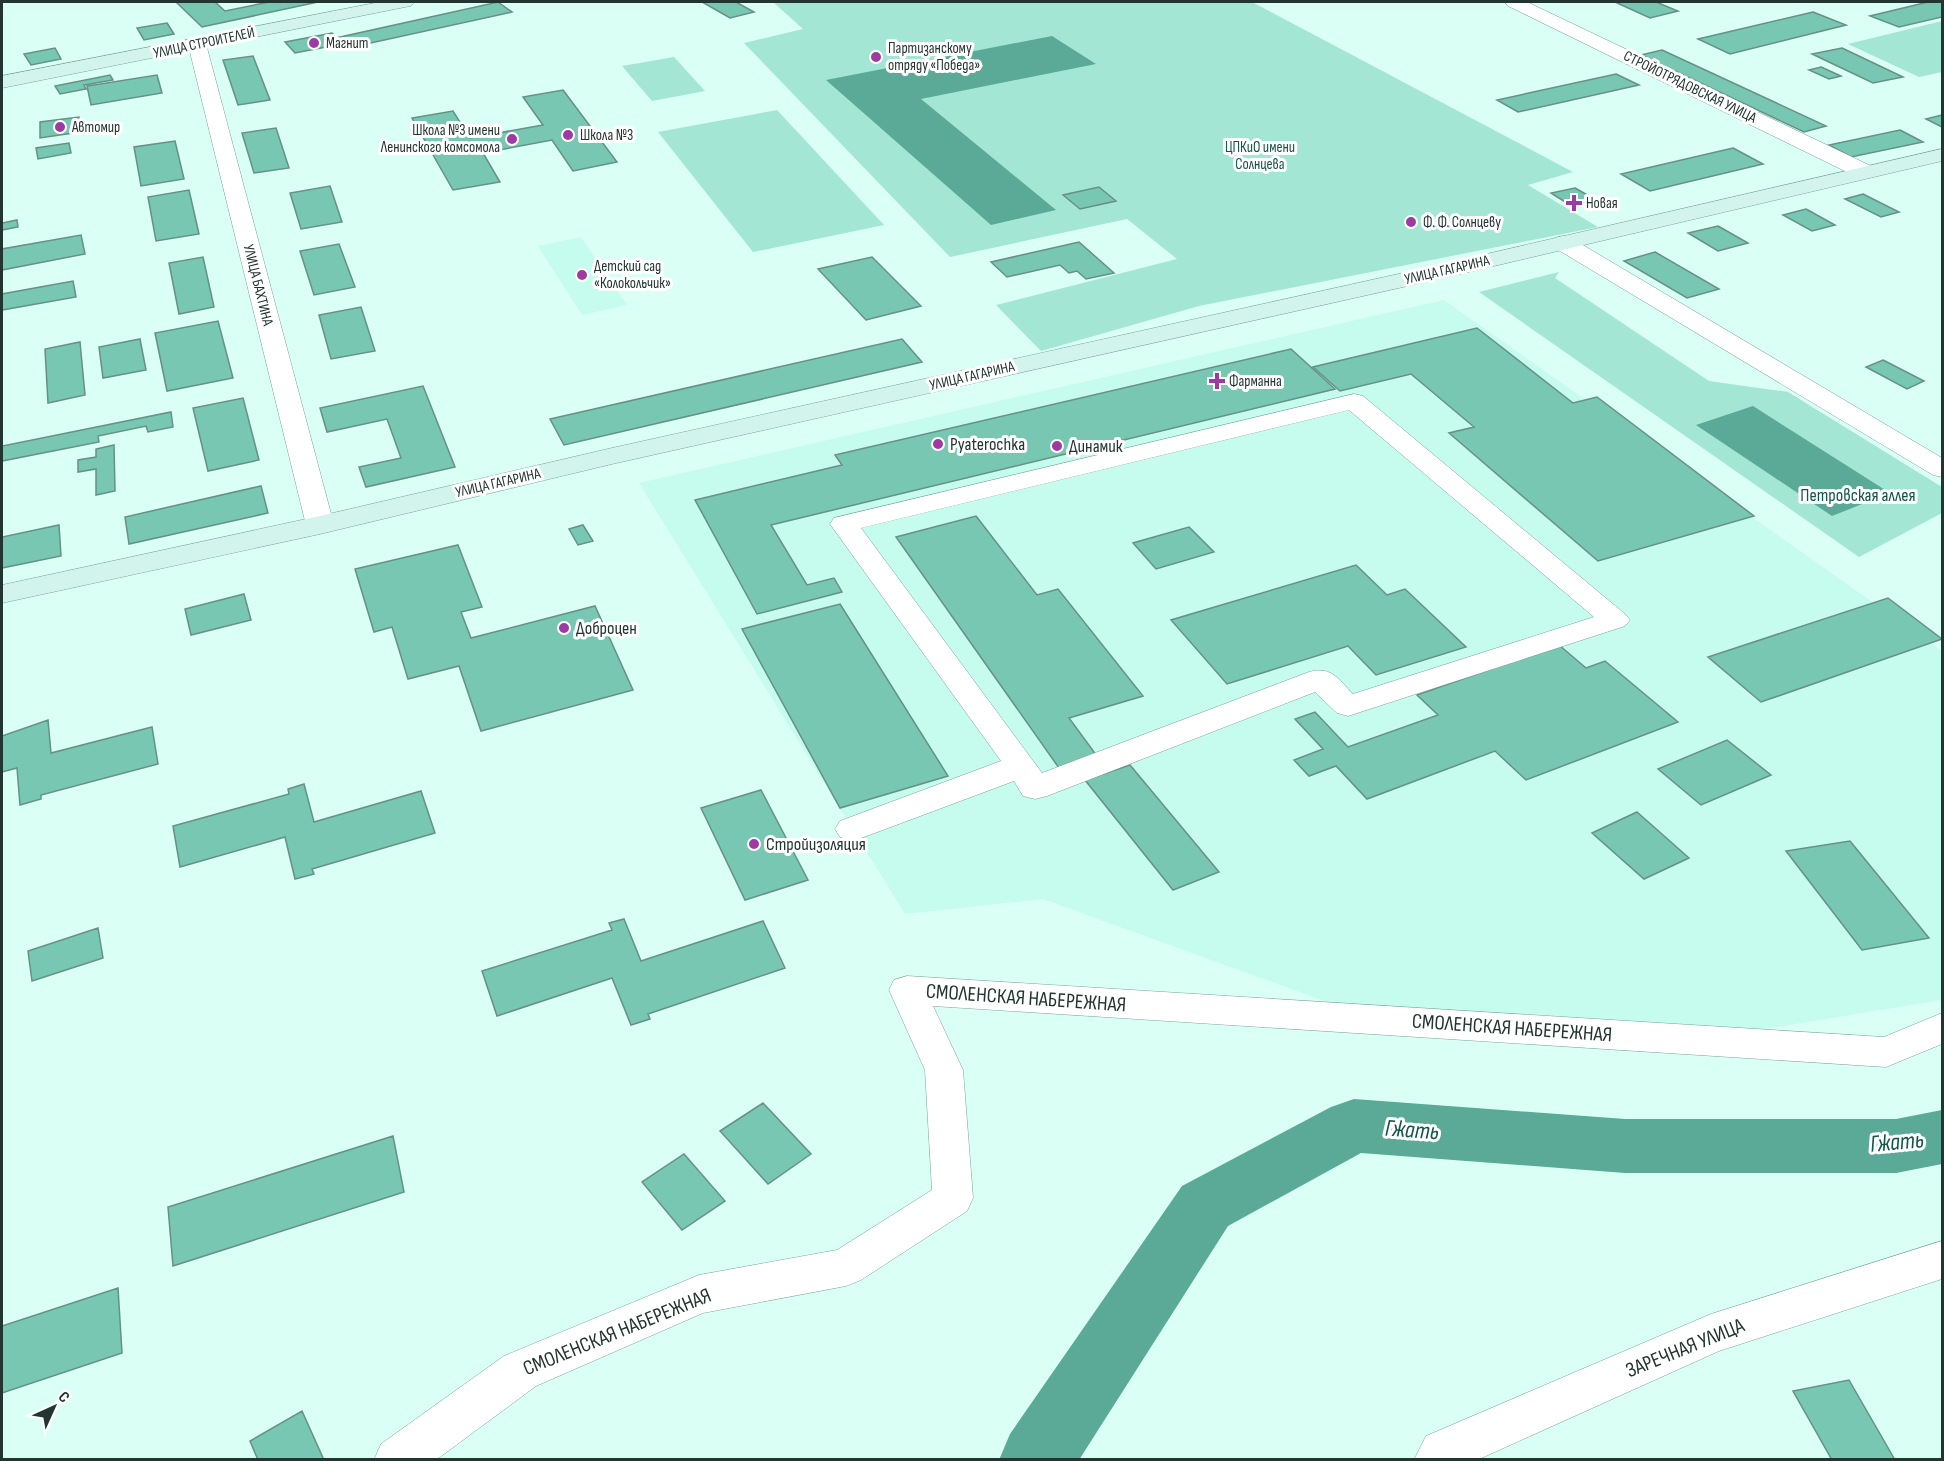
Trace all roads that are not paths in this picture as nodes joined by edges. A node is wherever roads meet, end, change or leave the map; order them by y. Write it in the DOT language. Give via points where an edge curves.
graph roads {
  1 [pos="405,2"];
  2 [pos="1514,2"];
  3 [pos="197,44"];
  4 [pos="2,82"];
  5 [pos="1942,155"];
  6 [pos="1865,172"];
  7 [pos="1563,243"];
  8 [pos="1939,463"];
  9 [pos="320,525"];
  10 [pos="2,594"];
  11 [pos="1021,766"];
  12 [pos="852,829"];
  13 [pos="1942,1028"];
  14 [pos="1942,1260"];
  15 [pos="397,1460"];
  16 [pos="1437,1460"];
  1 -- 3 [label="main road, УЛИЦА СТРОИТЕЛЕЙ"];
  2 -- 6 [label="street, СТРОЙОТРЯДОВСКАЯ УЛИЦА"];
  3 -- 4 [label="main road, УЛИЦА СТРОИТЕЛЕЙ"];
  3 -- 9 [label="street, УЛИЦА БАХТИНА"];
  5 -- 6 [label="main road, УЛИЦА ГАГАРИНА"];
  6 -- 7 [label="main road, УЛИЦА ГАГАРИНА"];
  7 -- 8 [label="street"];
  7 -- 9 [label="main road, УЛИЦА ГАГАРИНА"];
  9 -- 10 [label="main road, УЛИЦА ГАГАРИНА"];
  11 -- 11 [label="street" via="844,524 1354,401 1615,620 1348,706 1320,679 1035,788"];
  11 -- 12 [label="street"];
  13 -- 15 [label="street, СМОЛЕНСКАЯ НАБЕРЕЖНАЯ" via="1886,1052 907,990 944,1070 952,1198 846,1267 699,1294 520,1371"];
  14 -- 16 [label="street, ЗАРЕЧНАЯ УЛИЦА" via="1711,1335 1442,1452"];
}
